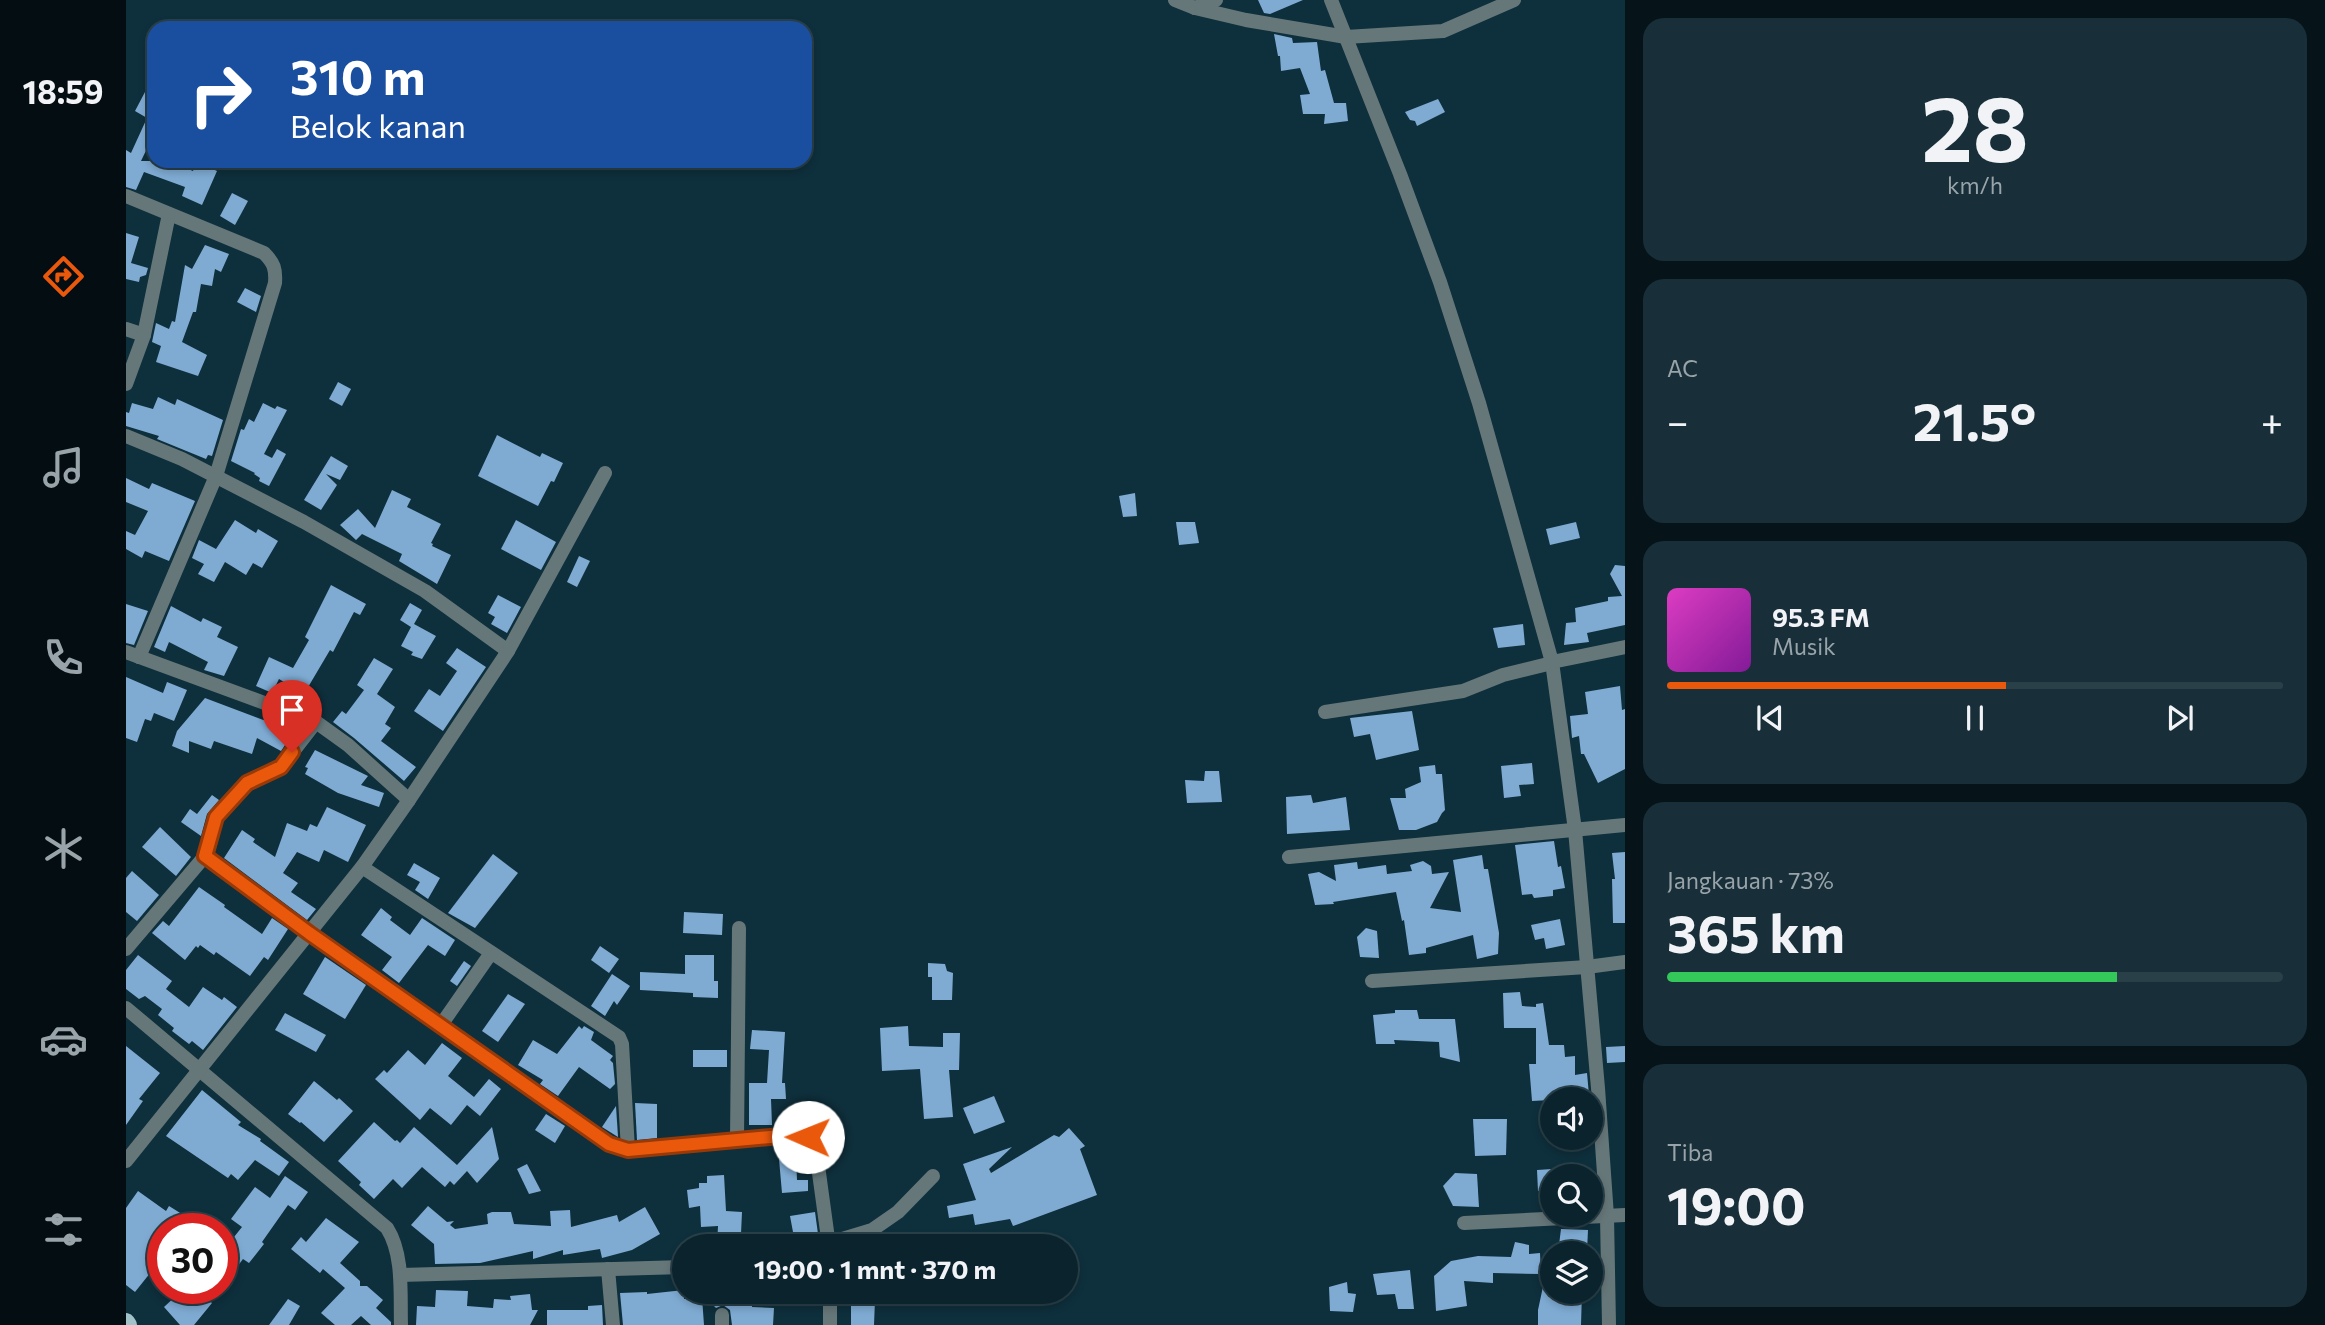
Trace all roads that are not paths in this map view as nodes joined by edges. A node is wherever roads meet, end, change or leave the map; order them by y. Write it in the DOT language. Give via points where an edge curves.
graph roads {
  1 [pos="1175,0"];
  2 [pos="1216,0"];
  3 [pos="1331,0"];
  4 [pos="1514,0"];
  5 [pos="1195,8"];
  6 [pos="1346,37"];
  7 [pos="126,196"];
  8 [pos="169,214"];
  9 [pos="126,329"];
  10 [pos="144,335"];
  11 [pos="126,384"];
  12 [pos="126,436"];
  13 [pos="605,473"];
  14 [pos="216,476"];
  15 [pos="1625,647"];
  16 [pos="508,651"];
  17 [pos="132,655"];
  18 [pos="1552,663"];
  19 [pos="1325,712"];
  20 [pos="316,722"];
  21 [pos="409,800"];
  22 [pos="1625,825"];
  23 [pos="1575,830"];
  24 [pos="205,856"];
  25 [pos="1289,857"];
  26 [pos="362,867"];
  27 [pos="739,928"];
  28 [pos="309,933"];
  29 [pos="126,949"];
  30 [pos="491,953"];
  31 [pos="1625,962"];
  32 [pos="1587,967"];
  33 [pos="1372,981"];
  34 [pos="126,1008"];
  35 [pos="441,1025"];
  36 [pos="198,1071"];
  37 [pos="737,1140"];
  38 [pos="628,1150"];
  39 [pos="126,1161"];
  40 [pos="933,1176"];
  41 [pos="1625,1215"];
  42 [pos="1607,1216"];
  43 [pos="1464,1223"];
  44 [pos="827,1234"];
  45 [pos="861,1234"];
  46 [pos="672,1267"];
  47 [pos="608,1269"];
  48 [pos="400,1275"];
  49 [pos="830,1304"];
  50 [pos="401,1325"];
  51 [pos="613,1325"];
  52 [pos="830,1325"];
  53 [pos="1609,1325"];
  1 -- 5 [label="street"];
  2 -- 5 [label="street"];
  3 -- 6 [label="street"];
  4 -- 6 [label="street" via="1443,31"];
  5 -- 6 [label="street"];
  6 -- 18 [label="street" via="1444,294"];
  7 -- 8 [label="street"];
  8 -- 10 [label="street"];
  8 -- 14 [label="street" via="264,253 275,272"];
  9 -- 10 [label="street"];
  10 -- 11 [label="street"];
  12 -- 14 [label="street"];
  13 -- 16 [label="street"];
  14 -- 16 [label="street" via="391,571"];
  14 -- 17 [label="street"];
  15 -- 18 [label="street"];
  16 -- 21 [label="street"];
  17 -- 20 [label="street"];
  18 -- 19 [label="street" via="1503,674 1463,691"];
  18 -- 23 [label="street"];
  20 -- 21 [label="street"];
  20 -- 24 [label="street" via="281,767 247,783 216,817"];
  21 -- 26 [label="street"];
  22 -- 23 [label="street"];
  23 -- 25 [label="street"];
  23 -- 32 [label="street"];
  24 -- 28 [label="street"];
  24 -- 29 [label="street"];
  26 -- 28 [label="street"];
  26 -- 30 [label="street"];
  27 -- 37 [label="street"];
  28 -- 35 [label="street"];
  28 -- 36 [label="street"];
  30 -- 35 [label="street"];
  30 -- 38 [label="street" via="619,1037"];
  31 -- 32 [label="street"];
  32 -- 33 [label="street"];
  32 -- 42 [label="street"];
  34 -- 36 [label="street"];
  35 -- 38 [label="street" via="598,1138"];
  36 -- 39 [label="street"];
  36 -- 48 [label="street" via="378,1218 394,1239"];
  37 -- 38 [label="street"];
  37 -- 44 [label="street" via="808,1137 816,1151"];
  40 -- 45 [label="street" via="898,1212"];
  41 -- 42 [label="street"];
  42 -- 43 [label="street"];
  42 -- 53 [label="street"];
  46 -- 47 [label="street"];
  47 -- 48 [label="street"];
  47 -- 51 [label="street"];
  48 -- 50 [label="street"];
  49 -- 52 [label="street"];
}
